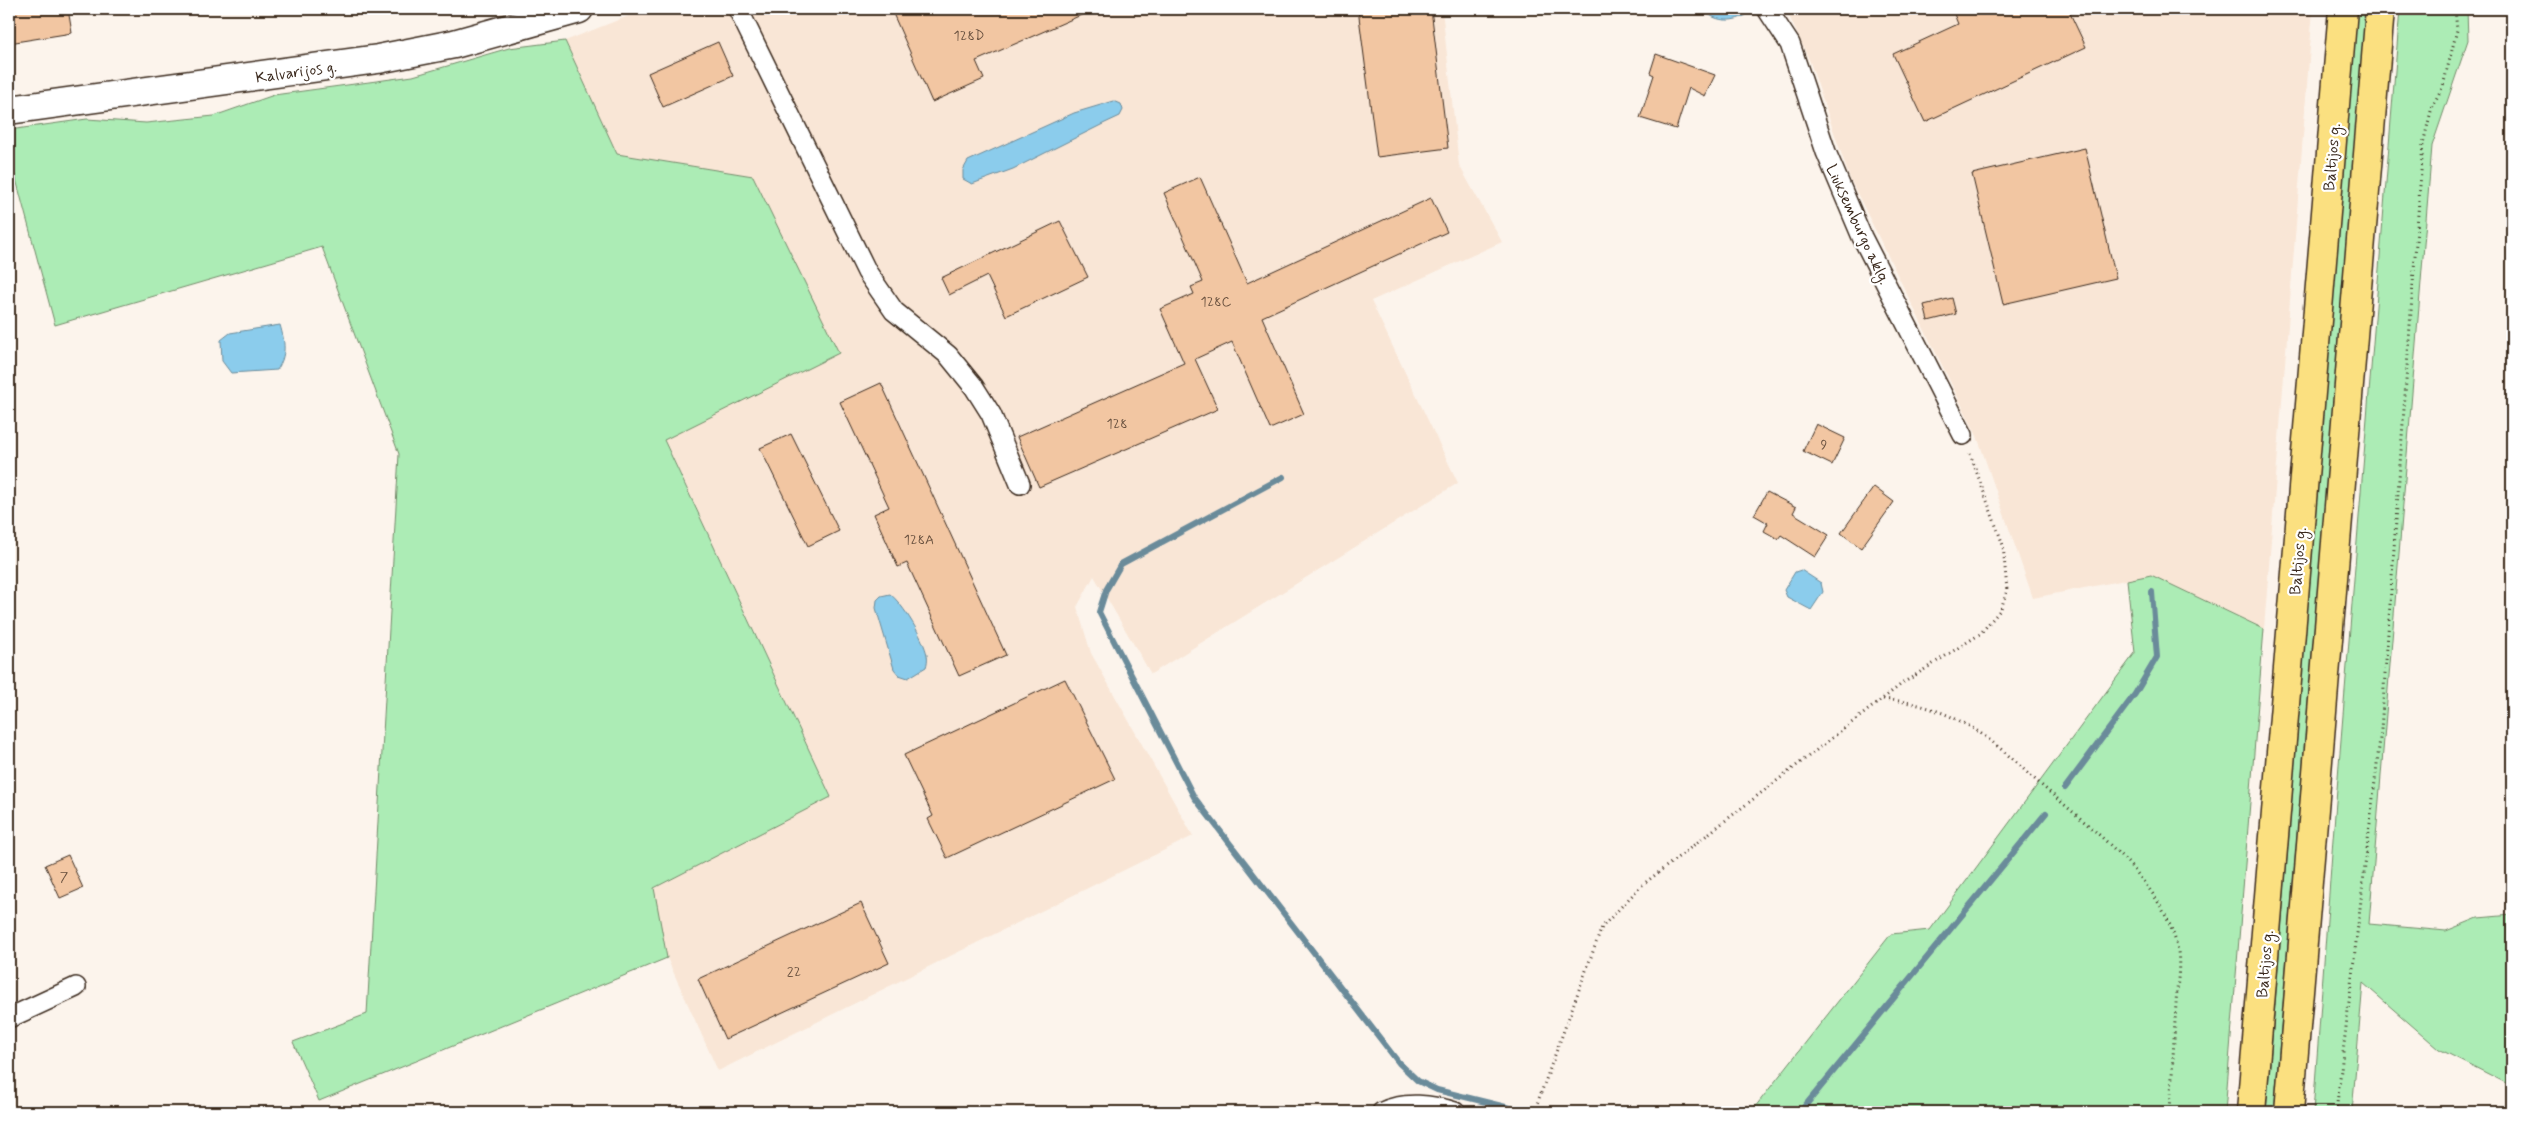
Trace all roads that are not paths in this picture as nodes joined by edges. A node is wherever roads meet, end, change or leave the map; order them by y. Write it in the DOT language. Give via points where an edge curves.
graph roads {
  1 [pos="579,9"];
  2 [pos="738,9"];
  3 [pos="1767,9"];
  4 [pos="2343,9"];
  5 [pos="2380,9"];
  6 [pos="9,110"];
  7 [pos="1963,435"];
  8 [pos="1020,484"];
  9 [pos="76,987"];
  10 [pos="9,1018"];
  11 [pos="1382,1112"];
  12 [pos="1456,1112"];
  13 [pos="2251,1112"];
  14 [pos="2288,1112"];
  1 -- 6 [label="main road, Kalvarijos g." via="454,44 378,59"];
  2 -- 8 [label="street" via="867,272 894,311 948,355 974,387 991,414"];
  3 -- 7 [label="street, Liuksemburgo aklg." via="1790,44 1826,152 1862,237"];
  4 -- 13 [label="highway, Baltijos g."];
  5 -- 14 [label="highway"];
  9 -- 10 [label="street"];
  11 -- 12 [label="street" via="1392,1107 1418,1105"];
}
